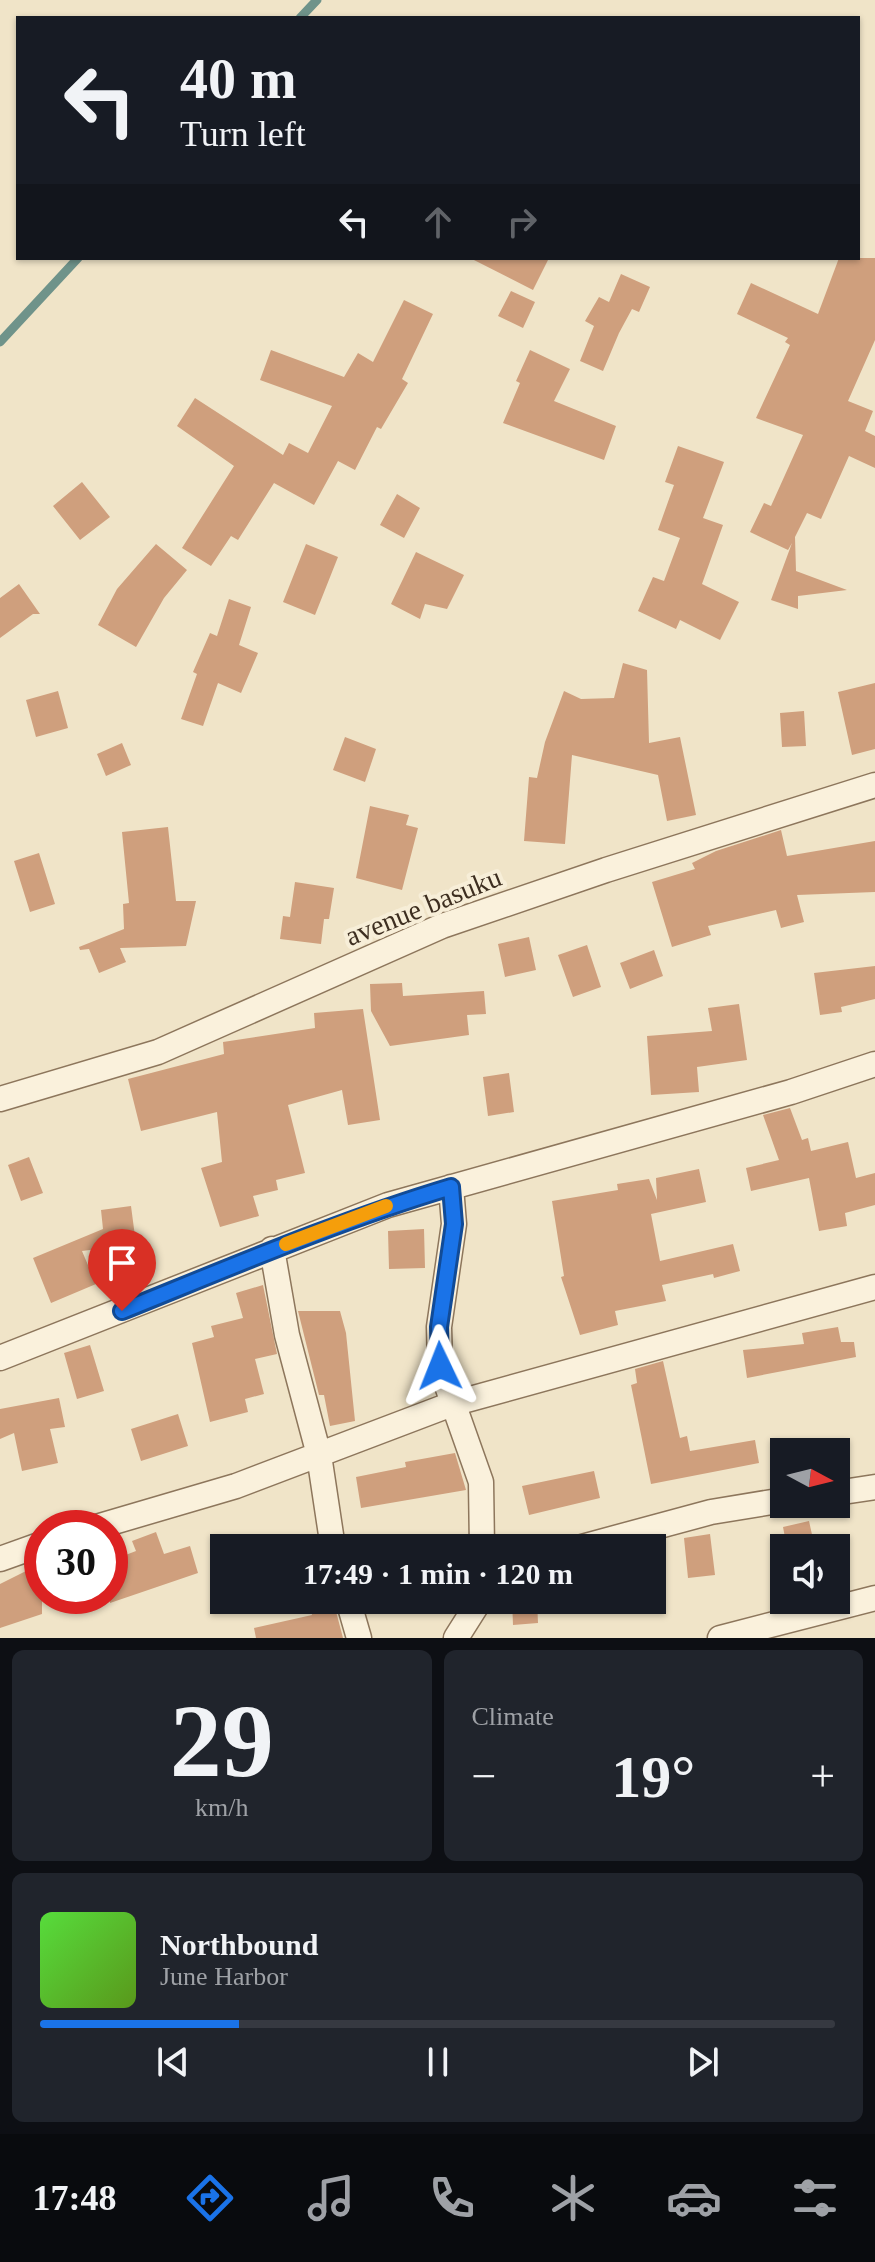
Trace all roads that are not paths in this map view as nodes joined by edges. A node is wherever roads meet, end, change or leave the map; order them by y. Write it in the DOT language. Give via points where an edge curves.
graph roads {
  1 [pos="875,785"];
  2 [pos="875,1064"];
  3 [pos="0,1099"];
  4 [pos="451,1187"];
  5 [pos="272,1249"];
  6 [pos="875,1287"];
  7 [pos="0,1358"];
  8 [pos="452,1404"];
  9 [pos="319,1455"];
  10 [pos="875,1487"];
  11 [pos="850,1491"];
  12 [pos="770,1502"];
  13 [pos="128,1518"];
  14 [pos="331,1534"];
  15 [pos="482,1534"];
  16 [pos="630,1534"];
  17 [pos="24,1550"];
  18 [pos="0,1559"];
  19 [pos="875,1598"];
  20 [pos="352,1614"];
  21 [pos="471,1614"];
  22 [pos="359,1638"];
  23 [pos="456,1638"];
  24 [pos="720,1638"];
  1 -- 3 [label="street, avenue basuku" via="442,926 158,1052"];
  2 -- 4 [label="street"];
  4 -- 5 [label="street"];
  4 -- 8 [label="street" via="452,1251 439,1327 440,1366"];
  5 -- 7 [label="street"];
  5 -- 9 [label="street" via="287,1335"];
  6 -- 8 [label="street"];
  8 -- 9 [label="street"];
  8 -- 15 [label="street" via="481,1482"];
  9 -- 13 [label="street"];
  9 -- 14 [label="street"];
  10 -- 11 [label="street"];
  12 -- 16 [label="street"];
  17 -- 18 [label="street"];
  19 -- 24 [label="street"];
  20 -- 22 [label="street"];
  21 -- 23 [label="street"];
}
